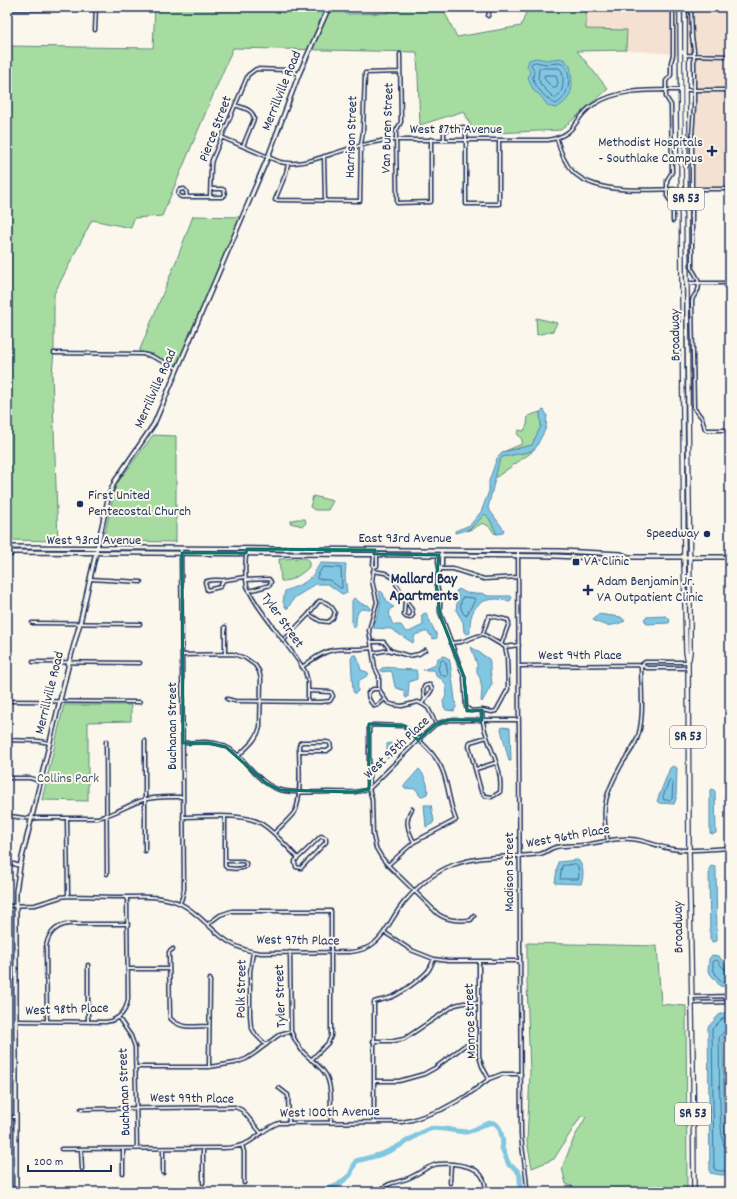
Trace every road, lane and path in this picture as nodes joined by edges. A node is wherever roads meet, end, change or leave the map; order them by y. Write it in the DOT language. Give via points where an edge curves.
graph roads {
  1 [pos="329,7"];
  2 [pos="491,7"];
  3 [pos="673,7"];
  4 [pos="680,7"];
  5 [pos="685,7"];
  6 [pos="691,7"];
  7 [pos="96,8"];
  8 [pos="7,9"];
  9 [pos="488,16"];
  10 [pos="95,30"];
  11 [pos="681,48"];
  12 [pos="400,54"];
  13 [pos="685,55"];
  14 [pos="694,56"];
  15 [pos="730,56"];
  16 [pos="400,72"];
  17 [pos="299,74"];
  18 [pos="666,90"];
  19 [pos="683,90"];
  20 [pos="694,90"];
  21 [pos="730,90"];
  22 [pos="235,105"];
  23 [pos="221,138"];
  24 [pos="431,139"];
  25 [pos="557,139"];
  26 [pos="396,140"];
  27 [pos="444,140"];
  28 [pos="466,140"];
  29 [pos="499,140"];
  30 [pos="361,145"];
  31 [pos="243,146"];
  32 [pos="324,156"];
  33 [pos="268,157"];
  34 [pos="288,164"];
  35 [pos="730,188"];
  36 [pos="210,189"];
  37 [pos="667,189"];
  38 [pos="682,189"];
  39 [pos="692,189"];
  40 [pos="187,197"];
  41 [pos="210,198"];
  42 [pos="325,201"];
  43 [pos="673,221"];
  44 [pos="684,283"];
  45 [pos="698,283"];
  46 [pos="730,283"];
  47 [pos="54,353"];
  48 [pos="178,368"];
  49 [pos="730,430"];
  50 [pos="7,547"];
  51 [pos="12,547"];
  52 [pos="97,548"];
  53 [pos="247,549"];
  54 [pos="376,550"];
  55 [pos="441,550"];
  56 [pos="182,551"];
  57 [pos="518,551"];
  58 [pos="7,552"];
  59 [pos="12,552"];
  60 [pos="96,552"];
  61 [pos="246,553"];
  62 [pos="376,554"];
  63 [pos="440,555"];
  64 [pos="7,556"];
  65 [pos="519,556"];
  66 [pos="684,556"];
  67 [pos="690,556"];
  68 [pos="628,557"];
  69 [pos="730,557"];
  70 [pos="440,569"];
  71 [pos="373,572"];
  72 [pos="246,577"];
  73 [pos="518,577"];
  74 [pos="90,579"];
  75 [pos="223,580"];
  76 [pos="246,580"];
  77 [pos="141,582"];
  78 [pos="250,591"];
  79 [pos="405,600"];
  80 [pos="309,614"];
  81 [pos="32,622"];
  82 [pos="80,623"];
  83 [pos="140,624"];
  84 [pos="225,627"];
  85 [pos="483,634"];
  86 [pos="283,641"];
  87 [pos="371,642"];
  88 [pos="451,643"];
  89 [pos="501,645"];
  90 [pos="519,645"];
  91 [pos="372,648"];
  92 [pos="505,648"];
  93 [pos="425,650"];
  94 [pos="391,651"];
  95 [pos="373,653"];
  96 [pos="225,654"];
  97 [pos="182,655"];
  98 [pos="33,662"];
  99 [pos="688,662"];
  100 [pos="68,663"];
  101 [pos="140,663"];
  102 [pos="302,666"];
  103 [pos="519,666"];
  104 [pos="641,666"];
  105 [pos="688,668"];
  106 [pos="379,689"];
  107 [pos="308,691"];
  108 [pos="227,699"];
  109 [pos="385,699"];
  110 [pos="425,699"];
  111 [pos="7,701"];
  112 [pos="60,701"];
  113 [pos="140,702"];
  114 [pos="261,702"];
  115 [pos="308,702"];
  116 [pos="422,704"];
  117 [pos="482,710"];
  118 [pos="482,720"];
  119 [pos="519,720"];
  120 [pos="436,724"];
  121 [pos="487,736"];
  122 [pos="7,740"];
  123 [pos="418,740"];
  124 [pos="106,741"];
  125 [pos="145,741"];
  126 [pos="50,743"];
  127 [pos="182,743"];
  128 [pos="299,751"];
  129 [pos="238,756"];
  130 [pos="496,763"];
  131 [pos="476,769"];
  132 [pos="7,778"];
  133 [pos="40,781"];
  134 [pos="369,789"];
  135 [pos="299,792"];
  136 [pos="183,796"];
  137 [pos="145,799"];
  138 [pos="412,809"];
  139 [pos="7,816"];
  140 [pos="106,816"];
  141 [pos="225,816"];
  142 [pos="183,817"];
  143 [pos="67,818"];
  144 [pos="31,819"];
  145 [pos="274,833"];
  146 [pos="608,841"];
  147 [pos="414,842"];
  148 [pos="730,848"];
  149 [pos="689,850"];
  150 [pos="145,851"];
  151 [pos="520,856"];
  152 [pos="298,858"];
  153 [pos="225,861"];
  154 [pos="7,862"];
  155 [pos="388,865"];
  156 [pos="20,866"];
  157 [pos="107,874"];
  158 [pos="414,891"];
  159 [pos="68,896"];
  160 [pos="127,897"];
  161 [pos="180,903"];
  162 [pos="7,906"];
  163 [pos="15,906"];
  164 [pos="474,916"];
  165 [pos="128,924"];
  166 [pos="208,924"];
  167 [pos="384,932"];
  168 [pos="173,949"];
  169 [pos="253,952"];
  170 [pos="290,952"];
  171 [pos="331,952"];
  172 [pos="434,959"];
  173 [pos="478,961"];
  174 [pos="520,961"];
  175 [pos="88,965"];
  176 [pos="128,969"];
  177 [pos="169,969"];
  178 [pos="210,979"];
  179 [pos="730,996"];
  180 [pos="692,997"];
  181 [pos="730,1002"];
  182 [pos="479,1003"];
  183 [pos="692,1003"];
  184 [pos="118,1018"];
  185 [pos="16,1022"];
  186 [pos="47,1022"];
  187 [pos="88,1022"];
  188 [pos="209,1026"];
  189 [pos="291,1031"];
  190 [pos="373,1040"];
  191 [pos="479,1043"];
  192 [pos="266,1045"];
  193 [pos="311,1060"];
  194 [pos="136,1067"];
  195 [pos="209,1067"];
  196 [pos="16,1074"];
  197 [pos="521,1074"];
  198 [pos="7,1075"];
  199 [pos="489,1079"];
  200 [pos="374,1081"];
  201 [pos="278,1088"];
  202 [pos="136,1108"];
  203 [pos="81,1109"];
  204 [pos="7,1117"];
  205 [pos="16,1117"];
  206 [pos="289,1122"];
  207 [pos="330,1122"];
  208 [pos="374,1122"];
  209 [pos="261,1133"];
  210 [pos="242,1145"];
  211 [pos="81,1149"];
  212 [pos="122,1149"];
  213 [pos="137,1149"];
  214 [pos="163,1149"];
  215 [pos="203,1149"];
  216 [pos="61,1150"];
  217 [pos="451,1164"];
  218 [pos="82,1169"];
  219 [pos="123,1173"];
  220 [pos="163,1173"];
  221 [pos="203,1183"];
  222 [pos="244,1183"];
  223 [pos="450,1183"];
  224 [pos="16,1192"];
  225 [pos="379,1192"];
  226 [pos="486,1192"];
  227 [pos="527,1192"];
  228 [pos="694,1192"];
  1 -- 17 [label="street, Merrillville Road"];
  2 -- 9 [label="street"];
  3 -- 18 [label="street" via="673,55"];
  4 -- 11 [label="main road, Broadway / SR 53"];
  5 -- 13 [label="main road, Broadway / SR 53"];
  6 -- 14 [label="street"];
  7 -- 8 [label="street"];
  7 -- 10 [label="street"];
  11 -- 13 [label="street"];
  11 -- 19 [label="main road, Broadway / SR 53"];
  12 -- 16 [label="street, Van Buren Street"];
  13 -- 14 [label="street"];
  13 -- 19 [label="main road, Broadway / SR 53"];
  14 -- 15 [label="street"];
  14 -- 20 [label="street"];
  16 -- 26 [label="street, Van Buren Street" via="401,122 396,130"];
  16 -- 30 [label="street, Harrison Street" via="365,73"];
  17 -- 22 [label="street, Pierce Street" via="281,69 256,69 248,75"];
  17 -- 33 [label="street, Merrillville Road"];
  18 -- 19 [label="street, West 87th Avenue"];
  18 -- 25 [label="street, West 87th Avenue" via="632,91 602,100 584,112 574,128"];
  18 -- 37 [label="street" via="667,99 672,106 672,172 667,180"];
  19 -- 20 [label="street, West 87th Avenue"];
  19 -- 38 [label="main road, Broadway / SR 53"];
  19 -- 44 [label="main road, Broadway / SR 53"];
  20 -- 21 [label="street, West 87th Avenue"];
  20 -- 39 [label="street"];
  22 -- 23 [label="street, Pierce Street"];
  22 -- 31 [label="street" via="251,111 254,115"];
  23 -- 31 [label="street, West 87th Avenue"];
  23 -- 36 [label="street, Pierce Street" via="211,165"];
  24 -- 26 [label="street, West 87th Avenue"];
  24 -- 26 [label="street, Van Buren Street" via="431,202 397,203"];
  24 -- 27 [label="street, West 87th Avenue"];
  25 -- 29 [label="street, West 87th Avenue"];
  25 -- 37 [label="street" via="567,165 585,181 604,187 624,189"];
  26 -- 30 [label="street, West 87th Avenue"];
  27 -- 28 [label="street, West 87th Avenue"];
  27 -- 28 [label="street" via="445,131 464,127"];
  28 -- 29 [label="street, West 87th Avenue"];
  28 -- 29 [label="street" via="466,204 499,204"];
  30 -- 32 [label="street, West 87th Avenue"];
  30 -- 42 [label="street, Harrison Street" via="360,201"];
  31 -- 33 [label="street, West 87th Avenue"];
  32 -- 34 [label="street, West 87th Avenue"];
  32 -- 42 [label="street"];
  33 -- 34 [label="street, West 87th Avenue"];
  33 -- 48 [label="street, Merrillville Road"];
  34 -- 42 [label="street" via="276,200"];
  35 -- 39 [label="street"];
  36 -- 41 [label="street, Pierce Street"];
  36 -- 41 [label="street" via="222,189 225,192 224,197"];
  37 -- 38 [label="street"];
  37 -- 43 [label="street" via="667,196 673,205"];
  38 -- 44 [label="main road, Broadway / SR 53"];
  39 -- 45 [label="street" via="692,269 697,275"];
  40 -- 40 [label="street" via="179,196 179,190 184,189"];
  40 -- 41 [label="street"];
  44 -- 45 [label="street"];
  44 -- 66 [label="main road, Broadway / SR 53"];
  44 -- 67 [label="main road, Broadway / SR 53"];
  45 -- 46 [label="street"];
  45 -- 49 [label="street" via="698,291 692,301 694,408 702,418 705,429"];
  47 -- 48 [label="street" via="142,354"];
  48 -- 52 [label="street, Merrillville Road" via="154,424 112,488"];
  50 -- 51 [label="street, West 93rd Avenue"];
  51 -- 52 [label="street, West 93rd Avenue"];
  51 -- 59 [label="street"];
  52 -- 56 [label="street, West 93rd Avenue"];
  52 -- 60 [label="street, Merrillville Road"];
  53 -- 54 [label="street, East 93rd Avenue"];
  53 -- 56 [label="street, East 93rd Avenue"];
  53 -- 61 [label="street, Tyler Street"];
  54 -- 55 [label="street, East 93rd Avenue"];
  54 -- 62 [label="street"];
  55 -- 57 [label="street, East 93rd Avenue"];
  55 -- 63 [label="street"];
  56 -- 60 [label="street, West 93rd Avenue"];
  56 -- 61 [label="street, East 93rd Avenue"];
  56 -- 97 [label="street, Buchanan Street"];
  57 -- 65 [label="street, Madison Street"];
  57 -- 68 [label="street, East 93rd Avenue" via="621,554"];
  58 -- 59 [label="street, West 93rd Avenue"];
  59 -- 60 [label="street, West 93rd Avenue"];
  59 -- 64 [label="street"];
  60 -- 74 [label="street, Merrillville Road"];
  61 -- 62 [label="street, East 93rd Avenue"];
  61 -- 72 [label="street, Tyler Street"];
  62 -- 63 [label="street, East 93rd Avenue"];
  62 -- 71 [label="street"];
  63 -- 65 [label="street, East 93rd Avenue"];
  63 -- 70 [label="street"];
  63 -- 70 [label="street"];
  65 -- 68 [label="street, East 93rd Avenue" via="621,559"];
  65 -- 73 [label="street, Madison Street"];
  66 -- 67 [label="street, East 93rd Avenue"];
  66 -- 68 [label="street, East 93rd Avenue"];
  66 -- 99 [label="main road, Broadway / SR 53"];
  67 -- 69 [label="street, East 93rd Avenue"];
  67 -- 99 [label="main road, Broadway / SR 53"];
  70 -- 73 [label="street" via="453,569 484,579"];
  70 -- 88 [label="street" via="436,581 440,612"];
  71 -- 79 [label="street" via="385,573 392,577"];
  71 -- 87 [label="street" via="372,581 377,602 369,630"];
  72 -- 75 [label="street"];
  72 -- 76 [label="street, Tyler Street"];
  73 -- 90 [label="street, Madison Street"];
  74 -- 77 [label="street"];
  74 -- 82 [label="street, Merrillville Road"];
  75 -- 75 [label="street" via="207,580 207,590 220,587"];
  76 -- 78 [label="street, Tyler Street"];
  76 -- 78 [label="street" via="269,579 271,582 270,585"];
  78 -- 86 [label="street, Tyler Street"];
  79 -- 79 [label="street" via="413,613 410,618 404,615"];
  80 -- 80 [label="street" via="319,602 330,606 335,612 328,622 320,621"];
  80 -- 86 [label="street"];
  81 -- 82 [label="street"];
  82 -- 83 [label="street"];
  82 -- 100 [label="street, Merrillville Road"];
  84 -- 96 [label="street"];
  85 -- 88 [label="street"];
  85 -- 89 [label="street"];
  85 -- 89 [label="street" via="489,616 508,620"];
  86 -- 102 [label="street, Tyler Street"];
  87 -- 91 [label="street"];
  87 -- 94 [label="street" via="384,642"];
  88 -- 117 [label="street" via="464,677 466,707 471,711"];
  89 -- 92 [label="street"];
  90 -- 92 [label="street"];
  90 -- 103 [label="street, Madison Street"];
  91 -- 95 [label="street"];
  91 -- 102 [label="street" via="333,650"];
  92 -- 117 [label="street" via="508,689 496,711"];
  93 -- 94 [label="street" via="408,656"];
  94 -- 95 [label="street"];
  95 -- 106 [label="street"];
  96 -- 97 [label="street"];
  96 -- 114 [label="street" via="250,660 259,670"];
  97 -- 127 [label="street, Buchanan Street"];
  98 -- 100 [label="street"];
  99 -- 104 [label="street, West 94th Place" via="645,662"];
  99 -- 105 [label="main road, Broadway / SR 53"];
  100 -- 101 [label="street"];
  100 -- 112 [label="street, Merrillville Road"];
  102 -- 107 [label="street, Tyler Street" via="307,676"];
  103 -- 104 [label="street, West 94th Place"];
  103 -- 119 [label="street, Madison Street"];
  104 -- 105 [label="street, West 94th Place"];
  104 -- 146 [label="street" via="639,730 636,740 610,784 605,803"];
  105 -- 149 [label="main road, Broadway / SR 53"];
  106 -- 109 [label="street"];
  106 -- 109 [label="street" via="370,690 369,700 375,706"];
  107 -- 115 [label="street, Tyler Street"];
  107 -- 115 [label="street" via="331,692 333,696 328,702"];
  108 -- 114 [label="street"];
  109 -- 116 [label="street" via="394,705 418,702"];
  110 -- 110 [label="street" via="431,692 430,685 423,688"];
  110 -- 116 [label="street"];
  111 -- 112 [label="street"];
  112 -- 113 [label="street"];
  112 -- 126 [label="street, Merrillville Road"];
  114 -- 115 [label="street"];
  114 -- 129 [label="street" via="259,734"];
  116 -- 120 [label="street" via="428,708"];
  117 -- 118 [label="street"];
  118 -- 119 [label="street, West 95th Place"];
  118 -- 120 [label="street, West 95th Place" via="449,720"];
  118 -- 121 [label="street"];
  119 -- 151 [label="street, Madison Street"];
  120 -- 123 [label="street, West 95th Place"];
  121 -- 130 [label="street"];
  121 -- 131 [label="street" via="470,742"];
  122 -- 126 [label="street" via="39,740"];
  123 -- 134 [label="street, West 95th Place"];
  123 -- 134 [label="street" via="404,726 369,727"];
  123 -- 147 [label="street" via="437,760 444,774 456,820"];
  124 -- 140 [label="street"];
  125 -- 137 [label="street"];
  126 -- 133 [label="street, Merrillville Road"];
  127 -- 129 [label="street, West 95th Place" via="215,743"];
  127 -- 136 [label="street, Buchanan Street"];
  128 -- 128 [label="street" via="327,751 331,746 327,742 302,742"];
  128 -- 135 [label="street"];
  129 -- 135 [label="street, West 95th Place" via="266,783 280,790"];
  130 -- 131 [label="street"];
  130 -- 131 [label="street" via="500,792 492,797 481,791"];
  132 -- 133 [label="street" via="30,778"];
  133 -- 144 [label="street, Merrillville Road"];
  134 -- 135 [label="street, West 95th Place" via="358,792"];
  134 -- 155 [label="street" via="372,799 374,841"];
  135 -- 145 [label="street" via="294,812"];
  136 -- 137 [label="street" via="157,796"];
  136 -- 142 [label="street, Buchanan Street"];
  137 -- 140 [label="street"];
  137 -- 150 [label="street"];
  138 -- 147 [label="street" via="408,815 408,832"];
  139 -- 144 [label="street"];
  140 -- 143 [label="street"];
  140 -- 157 [label="street"];
  141 -- 142 [label="street"];
  141 -- 145 [label="street" via="252,819"];
  141 -- 153 [label="street"];
  142 -- 161 [label="street, Buchanan Street" via="184,889"];
  143 -- 144 [label="street"];
  143 -- 159 [label="street"];
  144 -- 156 [label="street, Merrillville Road"];
  145 -- 152 [label="street"];
  146 -- 149 [label="street, West 96th Place" via="631,838 659,847"];
  146 -- 151 [label="street, West 96th Place" via="554,847 542,854"];
  147 -- 155 [label="street"];
  148 -- 149 [label="street, West 96th Place"];
  149 -- 180 [label="main road, Broadway / SR 53"];
  151 -- 158 [label="street, West 96th Place" via="488,856 465,860 438,872"];
  151 -- 174 [label="street, Madison Street"];
  152 -- 152 [label="street" via="295,864 301,868 326,842 326,838 320,837"];
  153 -- 153 [label="street" via="243,861 246,866 242,869 227,868"];
  154 -- 156 [label="street"];
  155 -- 158 [label="street"];
  156 -- 163 [label="street, Merrillville Road"];
  158 -- 164 [label="street" via="443,918 471,920"];
  158 -- 167 [label="street, West 96th Place"];
  159 -- 160 [label="street, West 97th Place"];
  159 -- 163 [label="street, West 97th Place" via="35,905"];
  160 -- 161 [label="street, West 97th Place" via="159,897"];
  160 -- 165 [label="street"];
  161 -- 166 [label="street, West 97th Place"];
  162 -- 163 [label="street, West 97th Place"];
  163 -- 185 [label="street, Merrillville Road"];
  165 -- 176 [label="street"];
  165 -- 186 [label="street" via="68,924 58,927 49,937 46,948"];
  166 -- 169 [label="street, West 97th Place" via="227,941"];
  166 -- 171 [label="street" via="220,915 232,912 331,911"];
  167 -- 171 [label="street, West 97th Place" via="368,948 359,951"];
  167 -- 172 [label="street" via="411,950"];
  168 -- 177 [label="street" via="169,952"];
  169 -- 170 [label="street, West 97th Place"];
  169 -- 192 [label="street, Polk Street" via="250,972 251,1027"];
  170 -- 171 [label="street, West 97th Place"];
  170 -- 189 [label="street, Tyler Street"];
  171 -- 193 [label="street" via="331,1036 328,1043"];
  172 -- 173 [label="street"];
  172 -- 190 [label="street" via="430,969 399,994 374,1002"];
  173 -- 174 [label="street"];
  173 -- 182 [label="street, Monroe Street"];
  174 -- 197 [label="street, Madison Street"];
  175 -- 187 [label="street"];
  176 -- 177 [label="street"];
  176 -- 184 [label="street" via="127,1004"];
  177 -- 188 [label="street" via="170,1018 175,1024 183,1026"];
  178 -- 188 [label="street"];
  179 -- 180 [label="street"];
  180 -- 183 [label="main road, Broadway / SR 53"];
  181 -- 183 [label="street"];
  182 -- 190 [label="street" via="455,1005 404,1039"];
  182 -- 191 [label="street, Monroe Street"];
  183 -- 228 [label="main road, Broadway / SR 53"];
  184 -- 187 [label="street, West 98th Place" via="106,1022"];
  184 -- 194 [label="street, Buchanan Street" via="131,1036 135,1047"];
  185 -- 186 [label="street, West 98th Place"];
  185 -- 196 [label="street, Merrillville Road"];
  186 -- 187 [label="street, West 98th Place"];
  188 -- 195 [label="street"];
  189 -- 192 [label="street" via="272,1038"];
  189 -- 193 [label="street, Tyler Street" via="303,1052"];
  190 -- 200 [label="street"];
  191 -- 199 [label="street, Monroe Street" via="479,1056"];
  191 -- 200 [label="street" via="464,1046 424,1074 399,1081"];
  192 -- 195 [label="street" via="235,1064"];
  193 -- 207 [label="street, Tyler Street" via="323,1071 330,1087"];
  194 -- 195 [label="street"];
  194 -- 202 [label="street, Buchanan Street"];
  196 -- 198 [label="street"];
  196 -- 205 [label="street, Merrillville Road"];
  197 -- 199 [label="street, West 100th Avenue" via="502,1074"];
  197 -- 227 [label="street, Madison Street" via="522,1144"];
  199 -- 208 [label="street, West 100th Avenue" via="465,1097 441,1110 402,1122"];
  200 -- 208 [label="street"];
  201 -- 206 [label="street" via="288,1095"];
  202 -- 203 [label="street, West 99th Place"];
  202 -- 209 [label="street, West 99th Place" via="235,1107 242,1110"];
  202 -- 213 [label="street, Buchanan Street"];
  204 -- 205 [label="street"];
  205 -- 224 [label="street, Merrillville Road"];
  206 -- 207 [label="street, West 100th Avenue"];
  206 -- 209 [label="street, West 100th Avenue" via="273,1125"];
  207 -- 208 [label="street, West 100th Avenue"];
  209 -- 210 [label="street, West 100th Avenue"];
  210 -- 215 [label="street, West 100th Avenue"];
  210 -- 222 [label="street"];
  211 -- 212 [label="street, West 100th Avenue"];
  211 -- 216 [label="street, West 100th Avenue"];
  211 -- 218 [label="street"];
  212 -- 213 [label="street, West 100th Avenue"];
  212 -- 219 [label="street"];
  213 -- 214 [label="street, West 100th Avenue"];
  214 -- 215 [label="street, West 100th Avenue"];
  214 -- 220 [label="street"];
  215 -- 221 [label="street"];
  217 -- 223 [label="street"];
  217 -- 225 [label="street" via="433,1165 408,1179 393,1182"];
  217 -- 226 [label="street" via="466,1165 476,1170 484,1179"];
}
